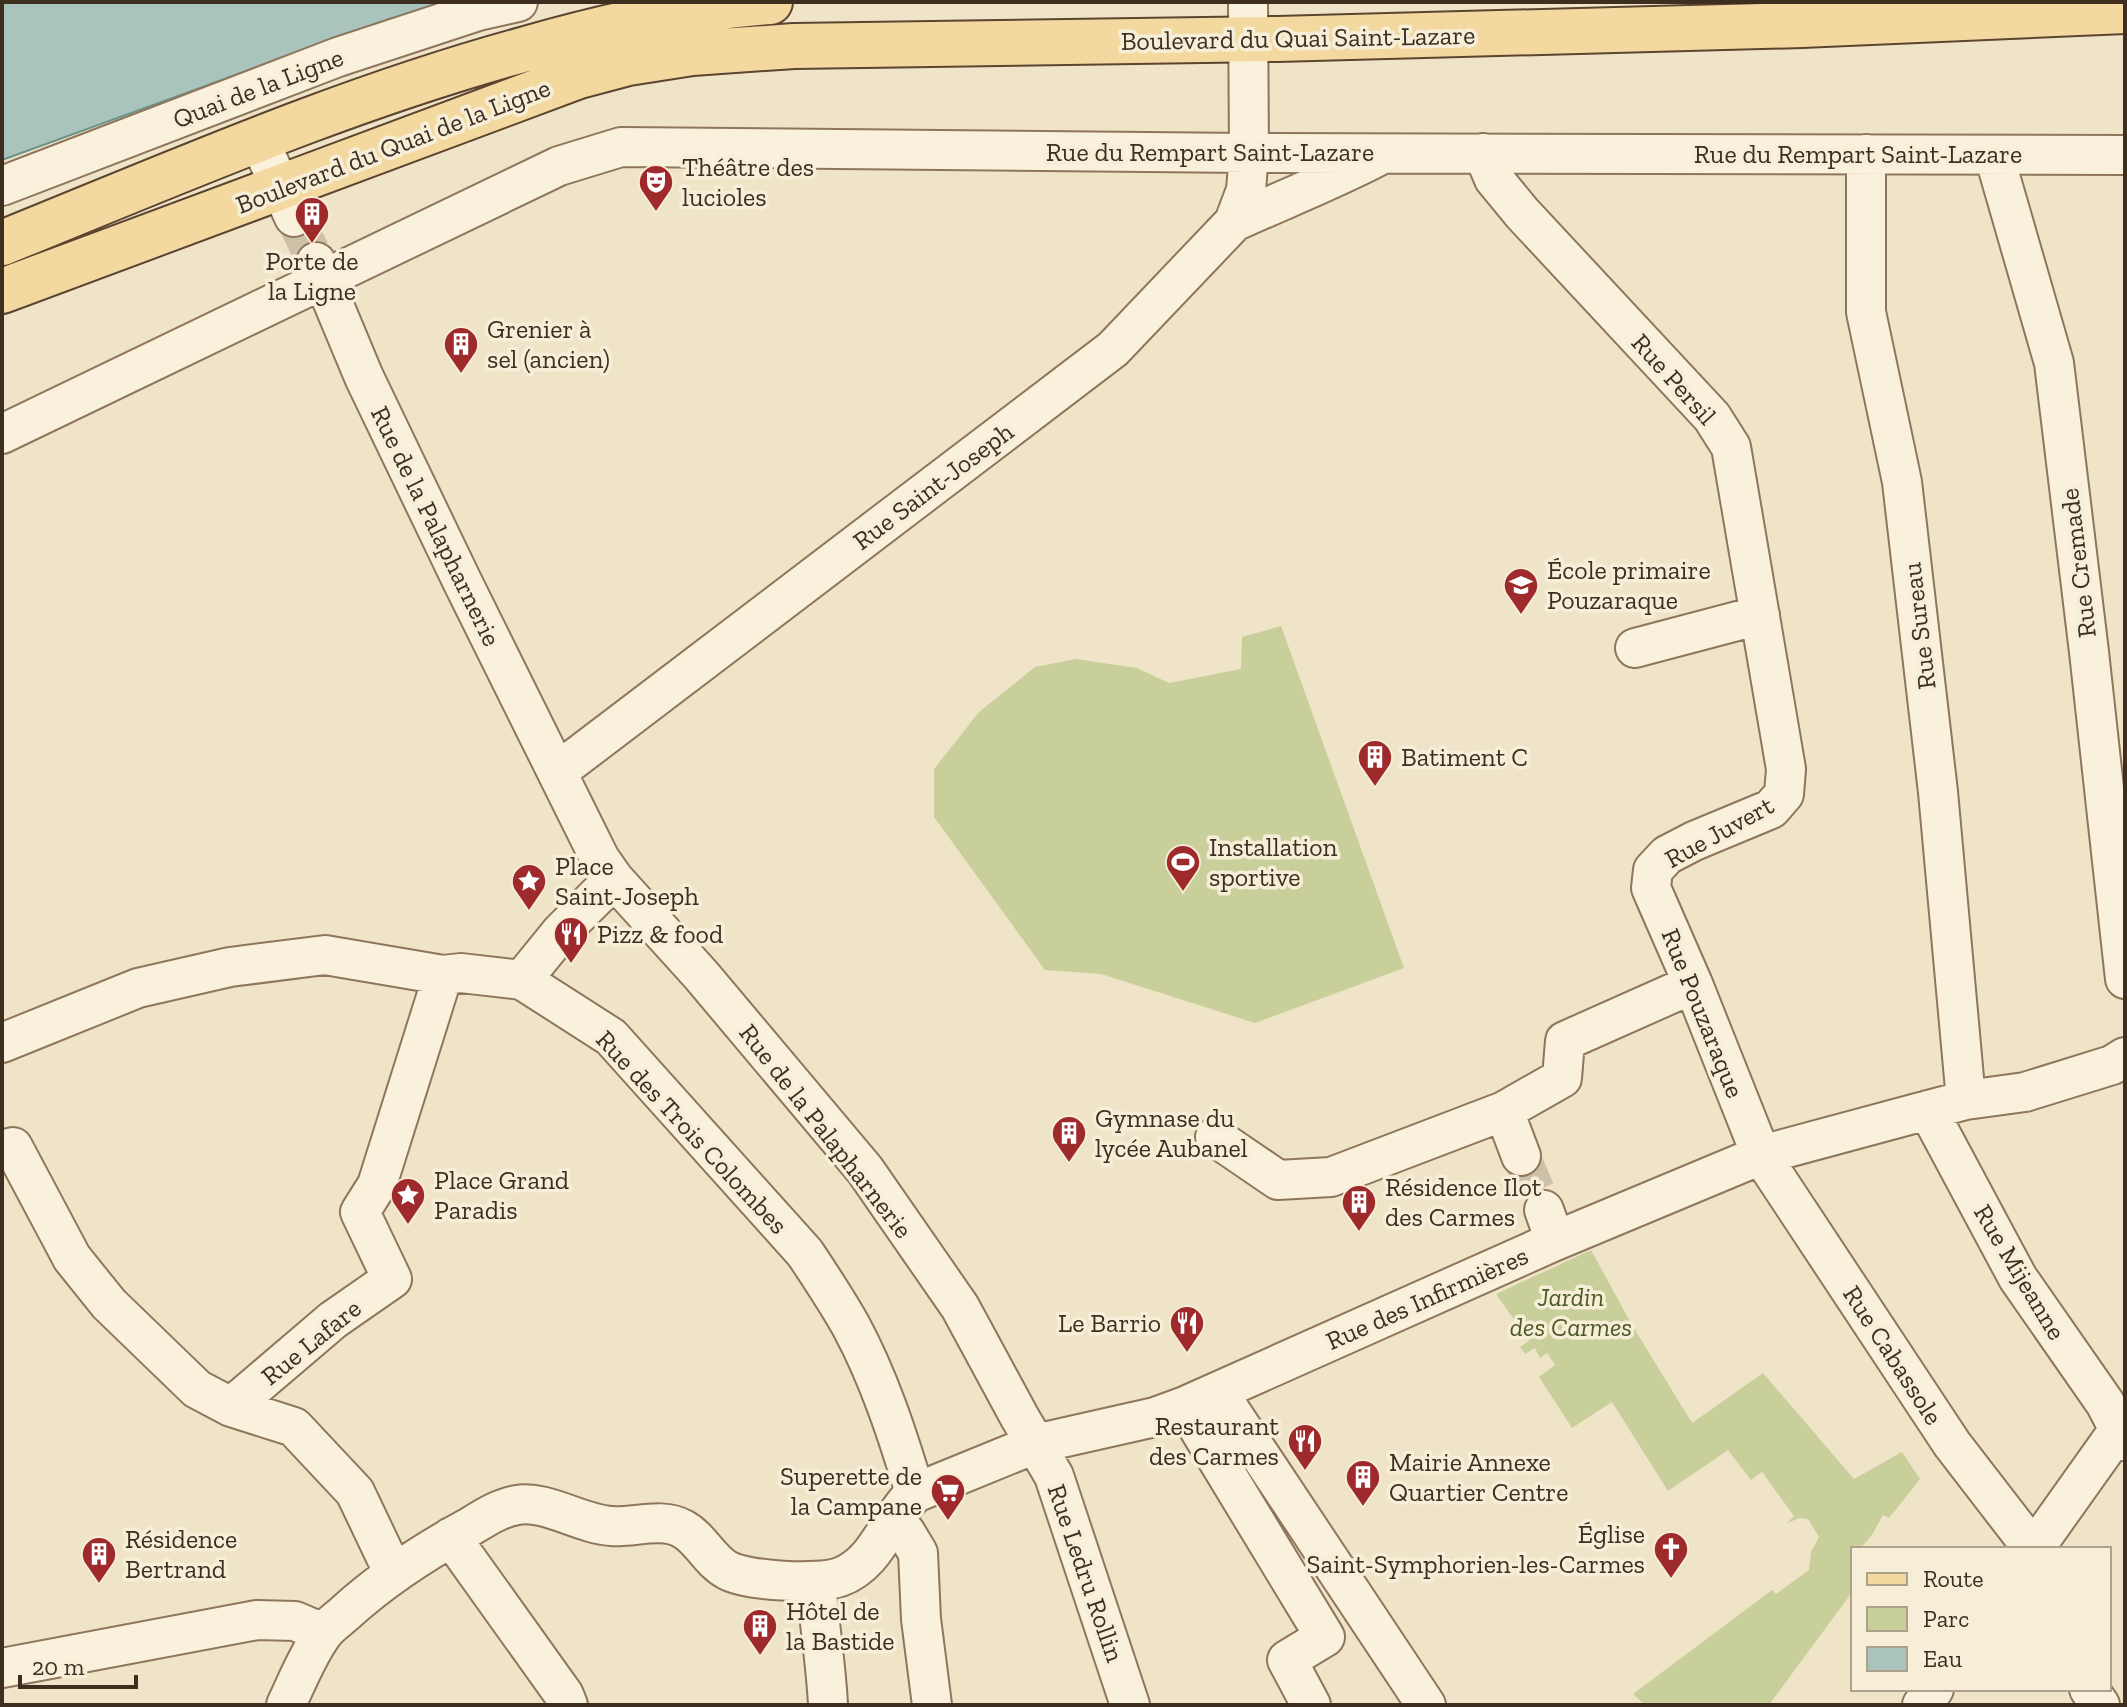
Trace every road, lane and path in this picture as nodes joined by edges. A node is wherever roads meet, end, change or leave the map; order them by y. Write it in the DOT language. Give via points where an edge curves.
graph roads {
  1 [pos="518,2"];
  2 [pos="753,3"];
  3 [pos="2125,11"];
  4 [pos="1248,21"];
  5 [pos="1802,25"];
  6 [pos="2125,35"];
  7 [pos="794,46"];
  8 [pos="258,138"];
  9 [pos="1249,153"];
  10 [pos="1385,153"];
  11 [pos="1483,153"];
  12 [pos="1866,154"];
  13 [pos="1994,155"];
  14 [pos="2125,155"];
  15 [pos="2,186"];
  16 [pos="288,203"];
  17 [pos="1234,222"];
  18 [pos="2,243"];
  19 [pos="319,270"];
  20 [pos="2,291"];
  21 [pos="2,434"];
  22 [pos="1760,615"];
  23 [pos="1635,648"];
  24 [pos="557,772"];
  25 [pos="1784,794"];
  26 [pos="1653,870"];
  27 [pos="614,879"];
  28 [pos="443,975"];
  29 [pos="2125,979"];
  30 [pos="522,980"];
  31 [pos="1693,984"];
  32 [pos="2,1043"];
  33 [pos="2121,1070"];
  34 [pos="1966,1100"];
  35 [pos="1928,1110"];
  36 [pos="1504,1111"];
  37 [pos="1215,1137"];
  38 [pos="2,1150"];
  39 [pos="1761,1155"];
  40 [pos="1521,1156"];
  41 [pos="1201,1399"];
  42 [pos="231,1407"];
  43 [pos="2123,1431"];
  44 [pos="1035,1444"];
  45 [pos="905,1506"];
  46 [pos="451,1537"];
  47 [pos="2031,1547"];
  48 [pos="2035,1547"];
  49 [pos="394,1574"];
  50 [pos="817,1596"];
  51 [pos="323,1633"];
  52 [pos="2,1668"];
  53 [pos="286,1705"];
  54 [pos="568,1705"];
  55 [pos="828,1705"];
  56 [pos="932,1705"];
  57 [pos="1130,1705"];
  58 [pos="1311,1705"];
  59 [pos="1426,1705"];
  1 -- 15 [label="street, Quai de la Ligne" via="338,57"];
  2 -- 8 [label="main road, Boulevard du Quai de la Ligne" via="577,34 467,65"];
  3 -- 5 [label="main road, Boulevard du Quai Saint-Lazare"];
  4 -- 5 [label="main road, Boulevard du Quai Saint-Lazare"];
  4 -- 7 [label="main road, Boulevard du Quai Saint-Lazare"];
  4 -- 9 [label="street, Rue Saint-Joseph"];
  5 -- 6 [label="main road, Boulevard du Quai Saint-Lazare" via="1853,32"];
  7 -- 16 [label="main road, Boulevard du Quai de la Ligne" via="692,53 579,76 450,122"];
  8 -- 16 [label="street"];
  8 -- 18 [label="main road, Boulevard du Quai de la Ligne"];
  9 -- 10 [label="street, Rue du Rempart Saint-Lazare"];
  9 -- 17 [label="street, Rue Saint-Joseph" via="1246,190"];
  9 -- 19 [label="street, Rue du Rempart Saint-Lazare" via="621,147 559,166"];
  10 -- 11 [label="street, Rue du Rempart Saint-Lazare"];
  10 -- 17 [label="street"];
  11 -- 12 [label="street, Rue du Rempart Saint-Lazare"];
  11 -- 22 [label="street, Rue Persil" via="1494,179 1522,213 1712,417 1731,447"];
  12 -- 13 [label="street, Rue du Rempart Saint-Lazare"];
  12 -- 34 [label="street, Rue Sureau" via="1866,312 1902,482"];
  13 -- 14 [label="street, Rue du Rempart Saint-Lazare"];
  13 -- 29 [label="street, Rue Cremade" via="2054,363"];
  16 -- 20 [label="main road, Boulevard du Quai de la Ligne"];
  17 -- 24 [label="street, Rue Saint-Joseph" via="1113,349"];
  19 -- 21 [label="street, Rue du Rempart Saint-Lazare"];
  19 -- 24 [label="street, Rue de la Palapharnerie" via="364,377"];
  22 -- 23 [label="street"];
  22 -- 25 [label="street, Rue Persil" via="1786,769"];
  24 -- 27 [label="street, Rue de la Palapharnerie"];
  25 -- 26 [label="street, Rue Juvert" via="1771,809 1694,841 1667,855"];
  26 -- 31 [label="street, Rue Pouzaraque" via="1651,888"];
  27 -- 30 [label="street"];
  27 -- 44 [label="street, Rue de la Palapharnerie" via="865,1170 960,1307"];
  28 -- 30 [label="street, Rue des Trois Colombes"];
  28 -- 32 [label="street, Rue des Trois Colombes" via="325,955 230,967 138,988"];
  28 -- 42 [label="street, Rue Lafare" via="377,1185 360,1212 392,1279 333,1320"];
  30 -- 45 [label="street, Rue des Trois Colombes" via="611,1037 805,1253 875,1375"];
  31 -- 36 [label="street" via="1565,1041 1562,1078"];
  31 -- 39 [label="street, Rue Pouzaraque"];
  33 -- 34 [label="street, Rue des Infirmières"];
  34 -- 35 [label="street, Rue des Infirmières"];
  35 -- 39 [label="street, Rue des Infirmières"];
  35 -- 43 [label="street, Rue Mijeanne" via="2018,1278"];
  36 -- 37 [label="street" via="1331,1177 1278,1180"];
  36 -- 40 [label="street"];
  38 -- 42 [label="street" via="13,1147 72,1258 109,1304 197,1389"];
  39 -- 41 [label="street, Rue des Infirmières" via="1550,1225"];
  39 -- 47 [label="street, Rue Cabassole" via="1952,1444"];
  41 -- 44 [label="street, Rue des Infirmières" via="1155,1417"];
  41 -- 58 [label="street" via="1325,1637 1287,1660"];
  41 -- 59 [label="street"];
  42 -- 49 [label="street" via="294,1427 355,1492"];
  43 -- 48 [label="street"];
  44 -- 45 [label="street, Rue des Infirmières"];
  44 -- 57 [label="street, Rue Ledru Rollin" via="1054,1476"];
  45 -- 50 [label="street" via="871,1555"];
  45 -- 56 [label="street, Rue des Trois Colombes" via="906,1533 918,1553"];
  46 -- 49 [label="street"];
  46 -- 50 [label="street" via="519,1505 610,1526 669,1524 684,1529 726,1570"];
  46 -- 54 [label="street"];
  49 -- 51 [label="street"];
  50 -- 55 [label="street"];
  51 -- 52 [label="street" via="295,1621 257,1620"];
  51 -- 53 [label="street"];
}
